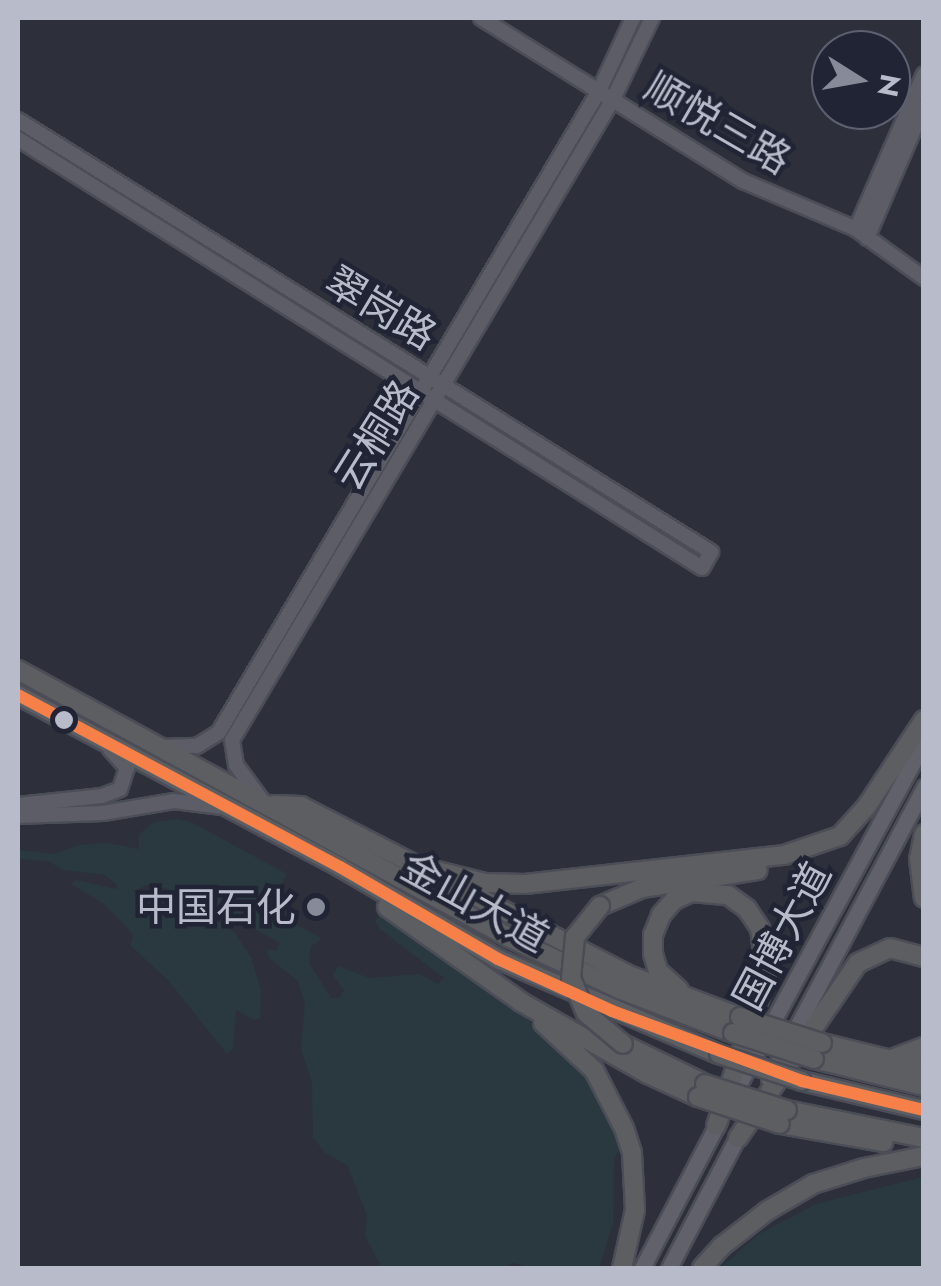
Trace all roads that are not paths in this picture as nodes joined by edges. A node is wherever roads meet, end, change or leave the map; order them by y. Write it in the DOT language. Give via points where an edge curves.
graph roads {
  1 [pos="481,18"];
  2 [pos="633,18"];
  3 [pos="652,18"];
  4 [pos="924,74"];
  5 [pos="606,95"];
  6 [pos="924,106"];
  7 [pos="18,120"];
  8 [pos="18,139"];
  9 [pos="861,233"];
  10 [pos="924,278"];
  11 [pos="438,381"];
  12 [pos="429,396"];
  13 [pos="18,670"];
  14 [pos="18,696"];
  15 [pos="924,720"];
  16 [pos="924,742"];
  17 [pos="106,745"];
  18 [pos="156,747"];
  19 [pos="924,788"];
  20 [pos="266,804"];
  21 [pos="18,805"];
  22 [pos="220,806"];
  23 [pos="18,816"];
  24 [pos="924,834"];
  25 [pos="840,836"];
  26 [pos="314,854"];
  27 [pos="421,867"];
  28 [pos="923,893"];
  29 [pos="924,956"];
  30 [pos="692,1000"];
  31 [pos="521,1002"];
  32 [pos="736,1025"];
  33 [pos="924,1046"];
  34 [pos="818,1051"];
  35 [pos="889,1060"];
  36 [pos="924,1068"];
  37 [pos="924,1086"];
  38 [pos="702,1090"];
  39 [pos="924,1110"];
  40 [pos="784,1117"];
  41 [pos="716,1126"];
  42 [pos="738,1138"];
  43 [pos="924,1138"];
  44 [pos="883,1142"];
  45 [pos="924,1156"];
  46 [pos="622,1268"];
  47 [pos="642,1268"];
  48 [pos="669,1268"];
  49 [pos="702,1268"];
  1 -- 5 [label="main road, 顺悦三路"];
  2 -- 5 [label="main road"];
  3 -- 5 [label="main road"];
  4 -- 9 [label="main road"];
  5 -- 9 [label="main road, 顺悦三路" via="743,181"];
  5 -- 11 [label="main road, 云桐路"];
  6 -- 9 [label="main road"];
  7 -- 11 [label="main road, 翠岗路"];
  8 -- 12 [label="main road, 翠岗路"];
  9 -- 10 [label="main road, 顺悦三路"];
  11 -- 12 [label="main road, 云桐路"];
  11 -- 12 [label="main road, 翠岗路" via="712,552 702,568"];
  12 -- 18 [label="main road, 云桐路" via="219,732 197,746"];
  12 -- 20 [label="main road, 云桐路" via="232,740 236,765"];
  13 -- 18 [label="highway, 金山大道"];
  14 -- 17 [label="highway, 金山大道"];
  15 -- 25 [label="highway"];
  16 -- 41 [label="main road, 国博大道"];
  17 -- 21 [label="main road" via="127,768 120,788"];
  17 -- 22 [label="highway, 金山大道"];
  18 -- 20 [label="highway, 金山大道"];
  19 -- 42 [label="main road, 国博大道"];
  20 -- 27 [label="highway" via="301,806"];
  20 -- 32 [label="highway, 金山大道" via="510,938 619,989"];
  22 -- 23 [label="main road" via="174,801 103,813"];
  22 -- 26 [label="highway, 金山大道"];
  24 -- 28 [label="highway"];
  25 -- 27 [label="highway" via="784,855 525,884 484,883"];
  25 -- 38 [label="highway, bridge" via="787,865 642,888 600,906 575,938 570,978 586,1013 623,1044"];
  26 -- 31 [label="highway"];
  26 -- 39 [label="highway, 金山大道, bridge" via="498,959 719,1054"];
  27 -- 30 [label="highway" via="518,922"];
  29 -- 42 [label="highway" via="890,948 871,954 844,978"];
  30 -- 32 [label="highway"];
  30 -- 41 [label="highway" via="658,971 653,935 674,900 710,890 747,909 766,952 760,1005"];
  31 -- 38 [label="highway"];
  31 -- 46 [label="highway" via="594,1070 624,1128 636,1210"];
  32 -- 34 [label="highway, bridge"];
  33 -- 35 [label="highway"];
  34 -- 35 [label="highway"];
  34 -- 37 [label="highway"];
  35 -- 36 [label="highway"];
  38 -- 40 [label="highway, bridge"];
  40 -- 43 [label="highway"];
  40 -- 44 [label="highway"];
  41 -- 47 [label="main road, 国博大道"];
  42 -- 48 [label="main road, 国博大道"];
  45 -- 49 [label="highway" via="814,1184 752,1223"];
}
